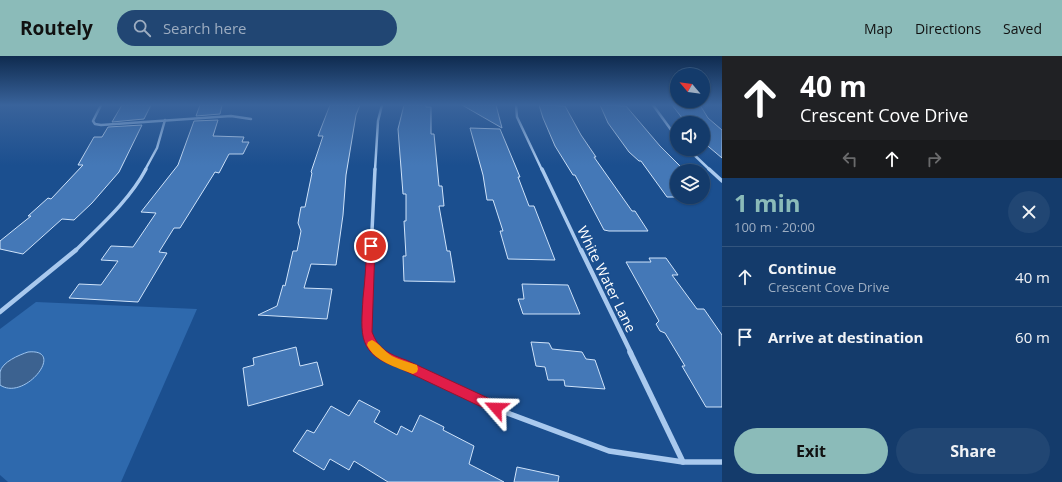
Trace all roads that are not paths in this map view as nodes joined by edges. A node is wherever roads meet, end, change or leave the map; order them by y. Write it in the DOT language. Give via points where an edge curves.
graph roads {
  1 [pos="164,125"];
  2 [pos="378,125"];
  3 [pos="521,125"];
  4 [pos="695,156"];
  5 [pos="722,181"];
  6 [pos="0,312"];
  7 [pos="683,462"];
  8 [pos="722,462"];
  1 -- 6 [label="street" via="154,154 124,199 77,247"];
  2 -- 7 [label="street" via="366,332 377,352 388,360 402,364 510,414 609,452"];
  3 -- 7 [label="street, White Water Lane"];
  4 -- 5 [label="street"];
  7 -- 8 [label="street"];
}
